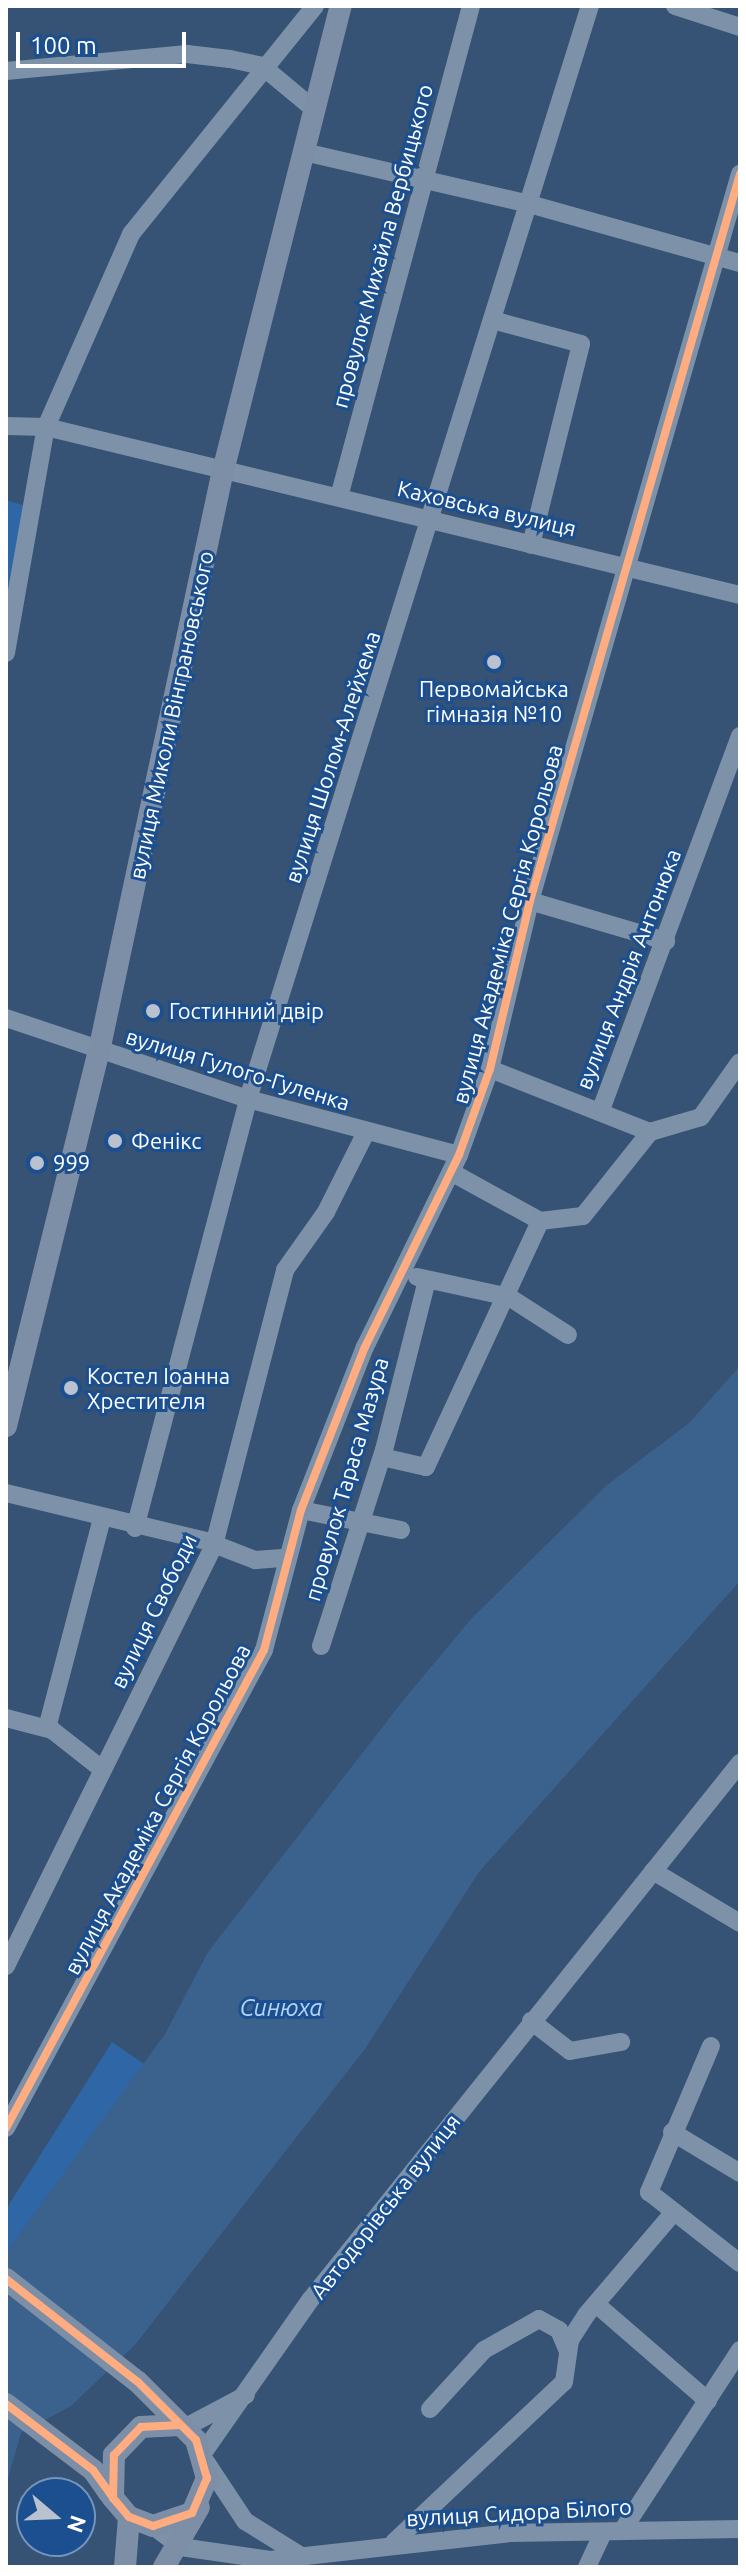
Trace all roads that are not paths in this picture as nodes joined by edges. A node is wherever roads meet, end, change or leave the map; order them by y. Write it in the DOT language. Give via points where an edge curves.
graph roads {
  1 [pos="315,6"];
  2 [pos="341,6"];
  3 [pos="471,6"];
  4 [pos="590,6"];
  5 [pos="675,6"];
  6 [pos="740,27"];
  7 [pos="262,66"];
  8 [pos="6,71"];
  9 [pos="315,110"];
  10 [pos="304,152"];
  11 [pos="740,174"];
  12 [pos="425,183"];
  13 [pos="533,205"];
  14 [pos="717,257"];
  15 [pos="740,263"];
  16 [pos="496,321"];
  17 [pos="6,426"];
  18 [pos="46,427"];
  19 [pos="222,475"];
  20 [pos="339,497"];
  21 [pos="434,520"];
  22 [pos="531,545"];
  23 [pos="625,566"];
  24 [pos="740,595"];
  25 [pos="6,653"];
  26 [pos="740,736"];
  27 [pos="530,901"];
  28 [pos="666,941"];
  29 [pos="6,1018"];
  30 [pos="99,1051"];
  31 [pos="740,1062"];
  32 [pos="490,1069"];
  33 [pos="248,1099"];
  34 [pos="602,1107"];
  35 [pos="650,1132"];
  36 [pos="365,1134"];
  37 [pos="455,1164"];
  38 [pos="540,1221"];
  39 [pos="402,1274"];
  40 [pos="427,1280"];
  41 [pos="509,1297"];
  42 [pos="568,1335"];
  43 [pos="6,1426"];
  44 [pos="382,1457"];
  45 [pos="6,1493"];
  46 [pos="301,1510"];
  47 [pos="102,1519"];
  48 [pos="361,1524"];
  49 [pos="135,1528"];
  50 [pos="401,1530"];
  51 [pos="214,1545"];
  52 [pos="286,1558"];
  53 [pos="321,1646"];
  54 [pos="6,1718"];
  55 [pos="47,1728"];
  56 [pos="740,1763"];
  57 [pos="102,1769"];
  58 [pos="653,1871"];
  59 [pos="740,1923"];
  60 [pos="6,1966"];
  61 [pos="531,2021"];
  62 [pos="621,2042"];
  63 [pos="711,2046"];
  64 [pos="6,2126"];
  65 [pos="672,2132"];
  66 [pos="740,2173"];
  67 [pos="674,2212"];
  68 [pos="740,2263"];
  69 [pos="6,2279"];
  70 [pos="596,2304"];
  71 [pos="740,2350"];
  72 [pos="568,2351"];
  73 [pos="246,2395"];
  74 [pos="708,2401"];
  75 [pos="6,2404"];
  76 [pos="430,2409"];
  77 [pos="182,2427"];
  78 [pos="204,2457"];
  79 [pos="203,2495"];
  80 [pos="113,2498"];
  81 [pos="129,2517"];
  82 [pos="153,2526"];
  83 [pos="740,2529"];
  84 [pos="622,2531"];
  85 [pos="603,2533"];
  86 [pos="394,2542"];
  87 [pos="181,2547"];
  88 [pos="294,2560"];
  89 [pos="269,2564"];
  90 [pos="125,2567"];
  91 [pos="164,2567"];
  92 [pos="587,2567"];
  1 -- 7 [label="street"];
  2 -- 9 [label="main road, вулиця Миколи Вінграновського"];
  3 -- 12 [label="street, провулок Михайла Вербицького"];
  4 -- 13 [label="street, вулиця Шолом-Алейхема"];
  5 -- 6 [label="street"];
  7 -- 8 [label="street" via="187,54"];
  7 -- 9 [label="street"];
  7 -- 18 [label="street" via="131,234"];
  9 -- 10 [label="main road, вулиця Миколи Вінграновського"];
  10 -- 12 [label="street"];
  10 -- 19 [label="main road, вулиця Миколи Вінграновського"];
  11 -- 14 [label="street, вулиця Академіка Сергія Корольова"];
  12 -- 13 [label="street"];
  12 -- 20 [label="street, провулок Михайла Вербицького"];
  13 -- 14 [label="street"];
  13 -- 16 [label="street, вулиця Шолом-Алейхема"];
  14 -- 15 [label="street"];
  14 -- 23 [label="street, вулиця Академіка Сергія Корольова"];
  16 -- 21 [label="street, вулиця Шолом-Алейхема"];
  16 -- 22 [label="street" via="581,344"];
  17 -- 18 [label="street, Каховська вулиця"];
  18 -- 19 [label="street, Каховська вулиця"];
  18 -- 25 [label="street"];
  19 -- 20 [label="street, Каховська вулиця"];
  19 -- 30 [label="main road, вулиця Миколи Вінграновського"];
  20 -- 21 [label="street, Каховська вулиця"];
  21 -- 22 [label="street, Каховська вулиця"];
  21 -- 33 [label="street, вулиця Шолом-Алейхема"];
  22 -- 23 [label="street, Каховська вулиця"];
  23 -- 24 [label="street, Каховська вулиця"];
  23 -- 27 [label="street, вулиця Академіка Сергія Корольова"];
  26 -- 28 [label="street, вулиця Андрія Антонюка"];
  27 -- 28 [label="street"];
  27 -- 32 [label="street, вулиця Академіка Сергія Корольова"];
  28 -- 34 [label="street, вулиця Андрія Антонюка"];
  29 -- 30 [label="street, вулиця Гулого-Гуленка"];
  30 -- 33 [label="street, вулиця Гулого-Гуленка"];
  30 -- 43 [label="main road, вулиця Миколи Вінграновського"];
  31 -- 35 [label="street" via="701,1117"];
  32 -- 34 [label="street, вулиця Андрія Антонюка"];
  32 -- 37 [label="street, вулиця Академіка Сергія Корольова"];
  33 -- 36 [label="street, вулиця Гулого-Гуленка"];
  33 -- 49 [label="street, вулиця Шолом-Алейхема"];
  34 -- 35 [label="street"];
  35 -- 38 [label="street" via="583,1216"];
  36 -- 37 [label="street, вулиця Гулого-Гуленка"];
  36 -- 51 [label="street, вулиця Свободи" via="326,1212 285,1270"];
  37 -- 38 [label="street, вулиця Гулого-Гуленка"];
  37 -- 39 [label="street, вулиця Академіка Сергія Корольова"];
  38 -- 41 [label="street"];
  39 -- 40 [label="street"];
  39 -- 46 [label="street, вулиця Академіка Сергія Корольова"];
  40 -- 41 [label="street"];
  40 -- 44 [label="street, провулок Тараса Мазура"];
  41 -- 42 [label="street"];
  41 -- 44 [label="street" via="426,1467"];
  44 -- 48 [label="street, провулок Тараса Мазура"];
  45 -- 47 [label="street"];
  46 -- 48 [label="street"];
  46 -- 52 [label="street, вулиця Академіка Сергія Корольова"];
  47 -- 49 [label="street"];
  47 -- 55 [label="street"];
  48 -- 50 [label="street"];
  48 -- 53 [label="street, провулок Тараса Мазура"];
  49 -- 51 [label="street"];
  51 -- 52 [label="street" via="255,1560"];
  51 -- 57 [label="street, вулиця Свободи"];
  52 -- 64 [label="street, вулиця Академіка Сергія Корольова" via="264,1650"];
  54 -- 55 [label="street"];
  55 -- 57 [label="street"];
  56 -- 58 [label="street, Автодорівська вулиця"];
  57 -- 60 [label="street, вулиця Свободи"];
  58 -- 59 [label="street"];
  58 -- 61 [label="street, Автодорівська вулиця"];
  61 -- 62 [label="street" via="570,2051"];
  61 -- 73 [label="street, Автодорівська вулиця" via="311,2299"];
  63 -- 65 [label="street"];
  65 -- 66 [label="street"];
  65 -- 67 [label="street" via="649,2192"];
  67 -- 68 [label="street"];
  67 -- 70 [label="street"];
  69 -- 77 [label="main road" via="161,2402"];
  70 -- 72 [label="street"];
  70 -- 74 [label="street"];
  71 -- 74 [label="street"];
  72 -- 76 [label="street" via="559,2330 539,2319 484,2350"];
  72 -- 86 [label="street" via="564,2382"];
  73 -- 77 [label="street, Автодорівська вулиця"];
  73 -- 78 [label="street, Автодорівська вулиця"];
  74 -- 84 [label="street"];
  75 -- 80 [label="main road" via="93,2470"];
  77 -- 78 [label="main road"];
  77 -- 80 [label="main road" via="156,2423 127,2436 109,2474"];
  78 -- 79 [label="main road"];
  78 -- 88 [label="street" via="245,2521"];
  79 -- 82 [label="main road" via="175,2523"];
  79 -- 87 [label="main road"];
  80 -- 81 [label="main road"];
  81 -- 82 [label="main road"];
  81 -- 90 [label="main road"];
  82 -- 87 [label="street, вулиця Сидора Білого"];
  83 -- 84 [label="street, вулиця Сидора Білого"];
  84 -- 85 [label="street, вулиця Сидора Білого"];
  85 -- 86 [label="street, вулиця Сидора Білого"];
  85 -- 92 [label="street"];
  86 -- 88 [label="street, вулиця Сидора Білого"];
  87 -- 89 [label="street, вулиця Сидора Білого"];
  87 -- 91 [label="main road"];
  88 -- 89 [label="street, вулиця Сидора Білого"];
}
